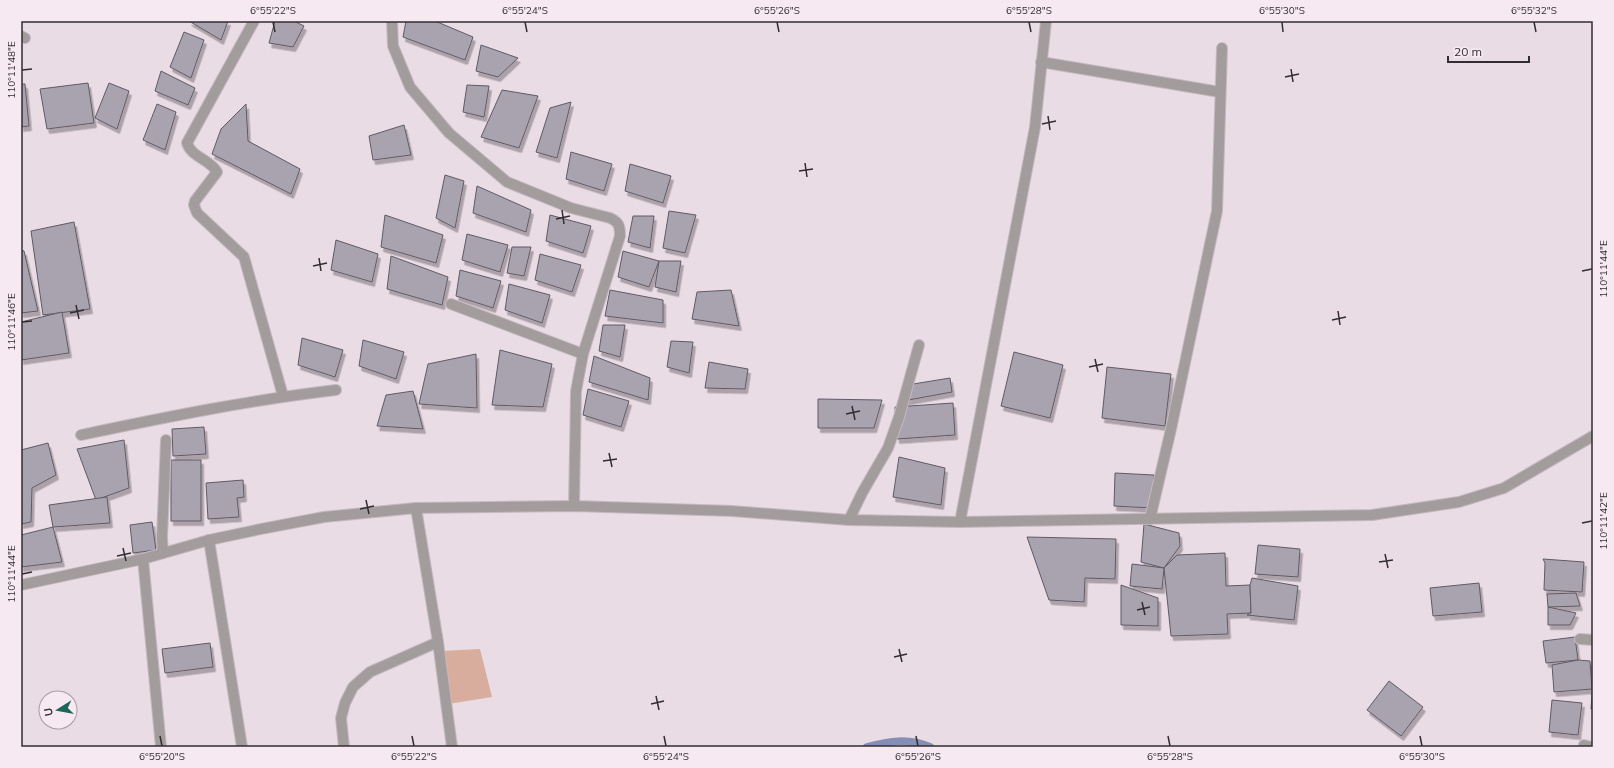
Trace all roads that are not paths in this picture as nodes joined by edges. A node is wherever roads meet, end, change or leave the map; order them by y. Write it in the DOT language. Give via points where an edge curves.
graph roads {
  1 [pos="254,21"];
  2 [pos="392,21"];
  3 [pos="1046,21"];
  4 [pos="1222,48"];
  5 [pos="1042,62"];
  6 [pos="1220,92"];
  7 [pos="451,304"];
  8 [pos="919,346"];
  9 [pos="583,354"];
  10 [pos="336,390"];
  11 [pos="283,396"];
  12 [pos="82,435"];
  13 [pos="1593,436"];
  14 [pos="166,440"];
  15 [pos="574,506"];
  16 [pos="416,508"];
  17 [pos="1150,519"];
  18 [pos="849,520"];
  19 [pos="960,522"];
  20 [pos="210,540"];
  21 [pos="164,553"];
  22 [pos="143,559"];
  23 [pos="21,584"];
  24 [pos="1580,639"];
  25 [pos="1593,640"];
  26 [pos="438,642"];
  27 [pos="162,747"];
  28 [pos="242,747"];
  29 [pos="344,747"];
  30 [pos="452,747"];
  1 -- 11 [label="street" via="187,143 190,150 217,172 195,201 195,207 197,213 244,257"];
  2 -- 9 [label="street" via="393,46 410,86 448,133 506,182 572,208 616,220 620,226 620,236"];
  3 -- 5 [label="street"];
  4 -- 6 [label="street"];
  5 -- 6 [label="street"];
  5 -- 19 [label="street" via="1035,127"];
  6 -- 17 [label="street" via="1217,211"];
  7 -- 9 [label="street"];
  8 -- 18 [label="street" via="888,448"];
  9 -- 15 [label="street" via="576,391"];
  10 -- 11 [label="street"];
  11 -- 12 [label="street" via="173,415"];
  13 -- 17 [label="street" via="1504,488 1459,502 1372,516"];
  14 -- 21 [label="street" via="162,538"];
  15 -- 16 [label="street"];
  15 -- 18 [label="street" via="732,511"];
  16 -- 20 [label="street" via="324,517"];
  16 -- 26 [label="street"];
  17 -- 19 [label="street"];
  18 -- 19 [label="street"];
  20 -- 21 [label="street"];
  20 -- 28 [label="street"];
  21 -- 22 [label="street"];
  22 -- 23 [label="street"];
  22 -- 27 [label="street"];
  24 -- 25 [label="street"];
  26 -- 29 [label="street" via="370,672 353,687 341,718"];
  26 -- 30 [label="street"];
}
